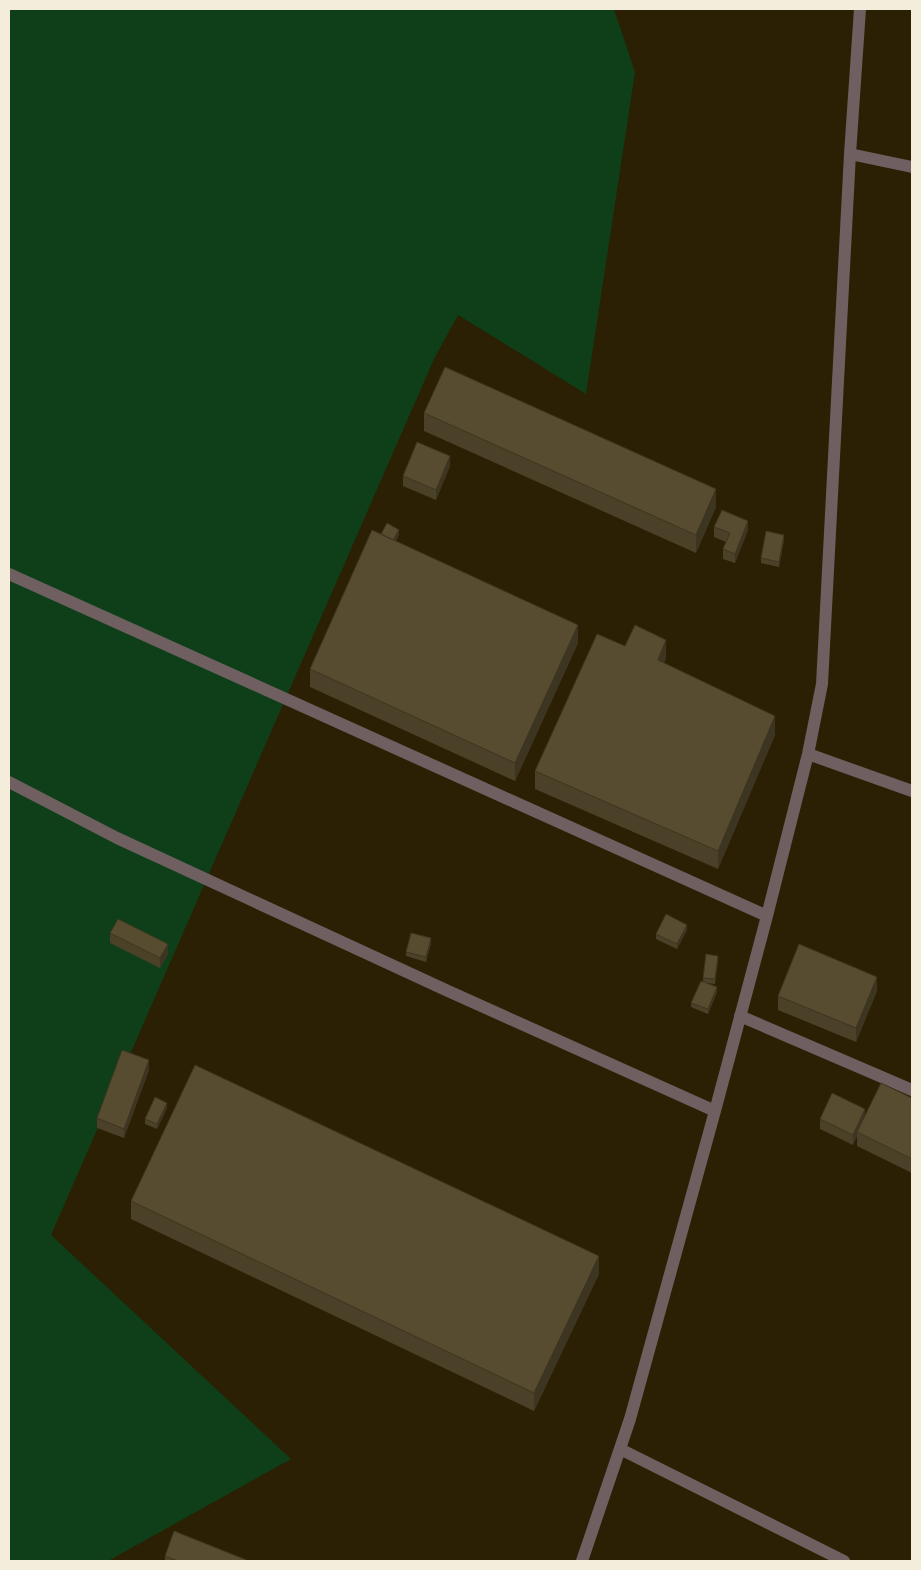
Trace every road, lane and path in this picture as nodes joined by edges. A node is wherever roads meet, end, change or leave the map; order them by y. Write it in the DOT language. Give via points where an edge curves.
graph roads {
  1 [pos="860,9"];
  2 [pos="850,154"];
  3 [pos="912,168"];
  4 [pos="9,574"];
  5 [pos="808,754"];
  6 [pos="9,782"];
  7 [pos="912,791"];
  8 [pos="768,916"];
  9 [pos="740,1016"];
  10 [pos="912,1090"];
  11 [pos="715,1111"];
  12 [pos="620,1448"];
  13 [pos="582,1561"];
  14 [pos="844,1561"];
  1 -- 2 [label="street"];
  2 -- 3 [label="street"];
  2 -- 5 [label="street" via="822,684"];
  4 -- 8 [label="street"];
  5 -- 7 [label="street"];
  5 -- 8 [label="street"];
  6 -- 11 [label="street" via="135,846"];
  8 -- 9 [label="street"];
  9 -- 10 [label="street"];
  9 -- 11 [label="street"];
  11 -- 12 [label="street"];
  12 -- 13 [label="street"];
  12 -- 14 [label="street"];
}
